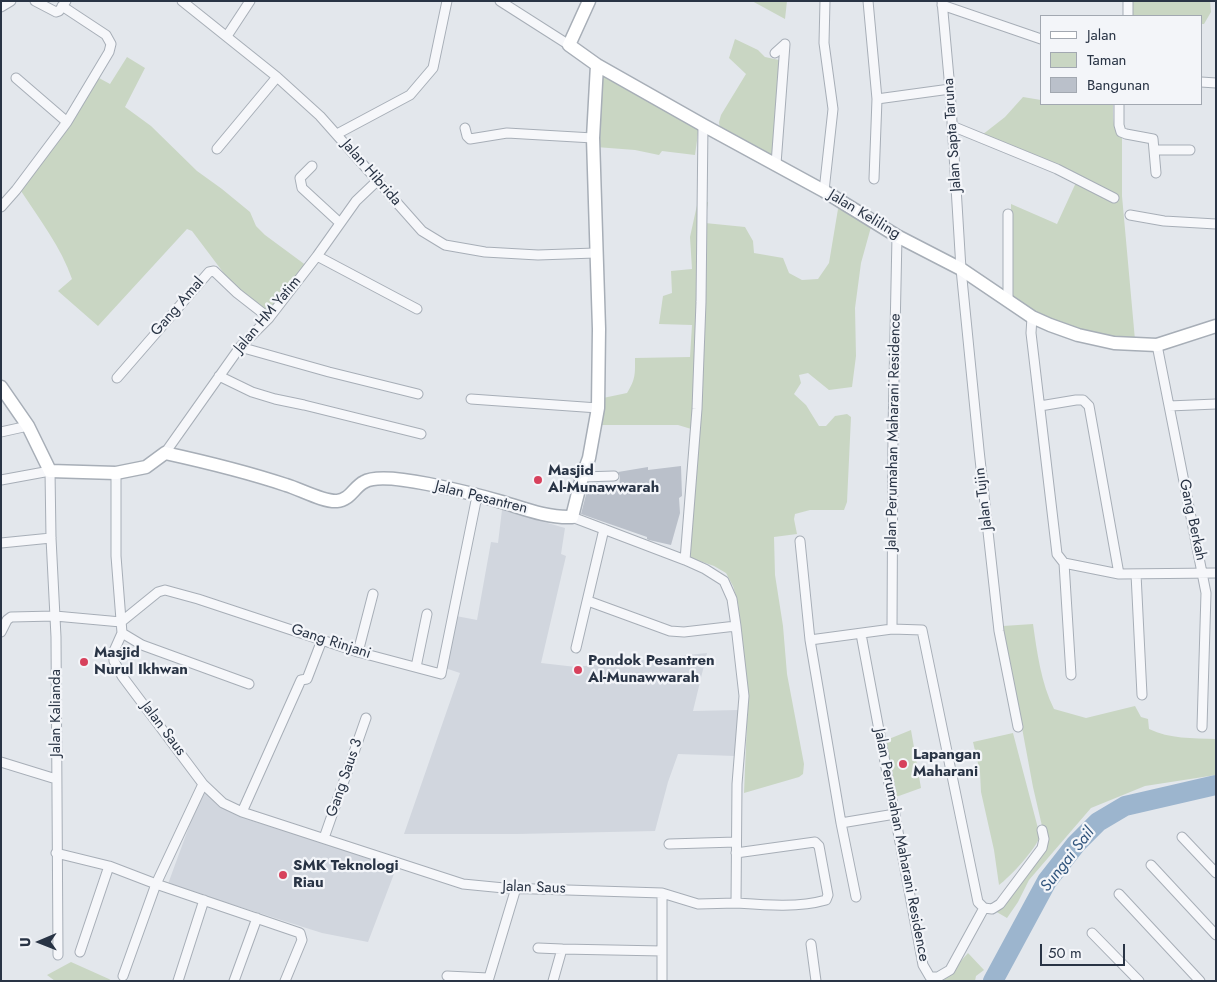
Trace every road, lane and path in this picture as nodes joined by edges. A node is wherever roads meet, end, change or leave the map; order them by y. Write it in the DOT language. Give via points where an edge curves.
graph roads {
  1 [pos="11,1"];
  2 [pos="34,1"];
  3 [pos="182,1"];
  4 [pos="250,1"];
  5 [pos="447,1"];
  6 [pos="500,1"];
  7 [pos="589,1"];
  8 [pos="825,1"];
  9 [pos="868,1"];
  10 [pos="1128,1"];
  11 [pos="942,3"];
  12 [pos="64,4"];
  13 [pos="1,7"];
  14 [pos="1128,15"];
  15 [pos="227,36"];
  16 [pos="1040,39"];
  17 [pos="569,45"];
  18 [pos="775,53"];
  19 [pos="596,65"];
  20 [pos="277,77"];
  21 [pos="16,78"];
  22 [pos="1202,82"];
  23 [pos="1216,84"];
  24 [pos="950,89"];
  25 [pos="877,99"];
  26 [pos="1119,105"];
  27 [pos="67,122"];
  28 [pos="704,125"];
  29 [pos="952,126"];
  30 [pos="465,128"];
  31 [pos="337,134"];
  32 [pos="593,138"];
  33 [pos="217,149"];
  34 [pos="1154,150"];
  35 [pos="1190,150"];
  36 [pos="776,164"];
  37 [pos="312,166"];
  38 [pos="1156,173"];
  39 [pos="874,179"];
  40 [pos="377,181"];
  41 [pos="824,190"];
  42 [pos="1114,198"];
  43 [pos="1,207"];
  44 [pos="1008,214"];
  45 [pos="1130,215"];
  46 [pos="340,223"];
  47 [pos="1216,224"];
  48 [pos="897,236"];
  49 [pos="596,253"];
  50 [pos="318,256"];
  51 [pos="961,269"];
  52 [pos="1008,300"];
  53 [pos="417,309"];
  54 [pos="1032,317"];
  55 [pos="269,318"];
  56 [pos="1216,326"];
  57 [pos="1157,345"];
  58 [pos="240,347"];
  59 [pos="219,376"];
  60 [pos="117,378"];
  61 [pos="1,387"];
  62 [pos="418,394"];
  63 [pos="471,399"];
  64 [pos="1216,404"];
  65 [pos="1040,406"];
  66 [pos="1169,406"];
  67 [pos="598,408"];
  68 [pos="28,426"];
  69 [pos="1,432"];
  70 [pos="421,434"];
  71 [pos="165,453"];
  72 [pos="50,471"];
  73 [pos="116,473"];
  74 [pos="614,476"];
  75 [pos="582,477"];
  76 [pos="1,480"];
  77 [pos="477,496"];
  78 [pos="572,517"];
  79 [pos="604,529"];
  80 [pos="50,538"];
  81 [pos="800,541"];
  82 [pos="1,543"];
  83 [pos="685,560"];
  84 [pos="1064,563"];
  85 [pos="1216,573"];
  86 [pos="1119,574"];
  87 [pos="1136,574"];
  88 [pos="1203,574"];
  89 [pos="374,594"];
  90 [pos="588,601"];
  91 [pos="427,614"];
  92 [pos="54,616"];
  93 [pos="121,622"];
  94 [pos="736,626"];
  95 [pos="892,629"];
  96 [pos="1,632"];
  97 [pos="122,632"];
  98 [pos="861,634"];
  99 [pos="322,640"];
  100 [pos="810,640"];
  101 [pos="576,648"];
  102 [pos="358,652"];
  103 [pos="416,667"];
  104 [pos="1071,675"];
  105 [pos="249,684"];
  106 [pos="1142,695"];
  107 [pos="366,718"];
  108 [pos="1018,727"];
  109 [pos="1202,727"];
  110 [pos="1,762"];
  111 [pos="56,779"];
  112 [pos="203,784"];
  113 [pos="242,812"];
  114 [pos="895,814"];
  115 [pos="841,823"];
  116 [pos="1042,830"];
  117 [pos="1182,836"];
  118 [pos="324,838"];
  119 [pos="736,842"];
  120 [pos="669,844"];
  121 [pos="736,853"];
  122 [pos="56,854"];
  123 [pos="1151,865"];
  124 [pos="109,866"];
  125 [pos="1216,873"];
  126 [pos="156,884"];
  127 [pos="516,888"];
  128 [pos="662,893"];
  129 [pos="1119,894"];
  130 [pos="856,897"];
  131 [pos="204,900"];
  132 [pos="736,903"];
  133 [pos="984,908"];
  134 [pos="257,918"];
  135 [pos="1092,933"];
  136 [pos="1216,935"];
  137 [pos="811,944"];
  138 [pos="538,948"];
  139 [pos="562,949"];
  140 [pos="662,951"];
  141 [pos="80,952"];
  142 [pos="58,955"];
  143 [pos="123,976"];
  144 [pos="447,976"];
  145 [pos="488,979"];
  146 [pos="178,981"];
  147 [pos="234,981"];
  148 [pos="285,981"];
  149 [pos="553,981"];
  150 [pos="662,981"];
  151 [pos="816,981"];
  152 [pos="1139,981"];
  153 [pos="1200,981"];
  1 -- 13 [label="street"];
  2 -- 12 [label="street" via="53,12 59,11"];
  3 -- 15 [label="street, Jalan Hibrida"];
  4 -- 15 [label="street"];
  5 -- 31 [label="street" via="434,68 410,95"];
  6 -- 17 [label="street"];
  7 -- 17 [label="street"];
  8 -- 41 [label="street" via="824,43 833,118"];
  9 -- 25 [label="street"];
  10 -- 14 [label="street"];
  11 -- 16 [label="street"];
  11 -- 24 [label="street, Jalan Sapta Taruna"];
  12 -- 27 [label="street" via="106,35 111,44"];
  15 -- 20 [label="street, Jalan Hibrida"];
  17 -- 19 [label="street, Jalan Keliling"];
  18 -- 36 [label="street" via="785,44"];
  19 -- 28 [label="street, Jalan Keliling"];
  19 -- 32 [label="street"];
  20 -- 31 [label="street, Jalan Hibrida"];
  20 -- 33 [label="street"];
  21 -- 27 [label="street"];
  22 -- 23 [label="street"];
  24 -- 25 [label="street"];
  24 -- 29 [label="street, Jalan Sapta Taruna"];
  25 -- 39 [label="street"];
  26 -- 34 [label="street" via="1121,132 1154,139"];
  27 -- 43 [label="street"];
  28 -- 36 [label="street, Jalan Keliling"];
  28 -- 83 [label="street" via="697,409"];
  29 -- 42 [label="street" via="1057,169"];
  29 -- 51 [label="street, Jalan Sapta Taruna"];
  30 -- 32 [label="street" via="470,139 507,133"];
  31 -- 40 [label="street, Jalan Hibrida"];
  32 -- 49 [label="street"];
  34 -- 35 [label="street"];
  34 -- 38 [label="street"];
  36 -- 41 [label="street, Jalan Keliling"];
  37 -- 46 [label="street" via="300,178 302,188"];
  40 -- 46 [label="street, Jalan HM Yatim" via="356,201"];
  40 -- 49 [label="street, Jalan Hibrida" via="422,232 446,245 511,255"];
  41 -- 48 [label="street, Jalan Keliling"];
  44 -- 52 [label="street"];
  45 -- 47 [label="street"];
  46 -- 50 [label="street, Jalan HM Yatim"];
  48 -- 51 [label="street, Jalan Keliling"];
  48 -- 95 [label="street, Jalan Perumahan Maharani Residence"];
  49 -- 67 [label="street"];
  50 -- 53 [label="street"];
  50 -- 55 [label="street, Jalan HM Yatim"];
  51 -- 52 [label="street, Jalan Keliling"];
  51 -- 108 [label="street, Jalan Tujin" via="999,630"];
  52 -- 54 [label="street, Jalan Keliling"];
  54 -- 57 [label="street, Jalan Keliling" via="1078,335 1114,343"];
  54 -- 65 [label="street"];
  55 -- 58 [label="street, Jalan HM Yatim"];
  55 -- 60 [label="street, Gang Amal" via="214,271 209,272"];
  56 -- 57 [label="street, Jalan Keliling"];
  57 -- 66 [label="street, Gang Berkah"];
  58 -- 59 [label="street, Jalan HM Yatim"];
  58 -- 62 [label="street"];
  59 -- 70 [label="street" via="275,399"];
  59 -- 71 [label="street, Jalan HM Yatim"];
  61 -- 68 [label="street"];
  63 -- 67 [label="street"];
  64 -- 66 [label="street"];
  65 -- 84 [label="street" via="1058,554"];
  65 -- 86 [label="street" via="1083,400 1089,406"];
  66 -- 88 [label="street, Gang Berkah"];
  67 -- 75 [label="street" via="589,458"];
  68 -- 69 [label="street"];
  68 -- 72 [label="street"];
  71 -- 73 [label="street" via="146,467"];
  71 -- 77 [label="street, Jalan Pesantren" via="243,472 337,501 348,498 362,482 374,478 428,484"];
  72 -- 73 [label="street"];
  72 -- 76 [label="street"];
  72 -- 80 [label="street, Jalan Kalianda"];
  73 -- 93 [label="street, Jalan Saus" via="116,556"];
  74 -- 75 [label="street"];
  75 -- 78 [label="street"];
  77 -- 78 [label="street, Jalan Pesantren" via="548,516"];
  77 -- 103 [label="street, Gang Rinjani" via="441,674"];
  78 -- 79 [label="street"];
  79 -- 83 [label="street"];
  79 -- 90 [label="street"];
  80 -- 82 [label="street"];
  80 -- 92 [label="street, Jalan Kalianda"];
  81 -- 100 [label="street"];
  83 -- 94 [label="street" via="724,581 732,599"];
  84 -- 86 [label="street"];
  84 -- 104 [label="street"];
  85 -- 88 [label="street"];
  86 -- 87 [label="street"];
  87 -- 88 [label="street"];
  87 -- 106 [label="street"];
  88 -- 109 [label="street, Gang Berkah" via="1206,593"];
  89 -- 102 [label="street"];
  90 -- 94 [label="street" via="670,631"];
  90 -- 101 [label="street"];
  91 -- 103 [label="street"];
  92 -- 93 [label="street"];
  92 -- 96 [label="street" via="12,617"];
  92 -- 111 [label="street, Jalan Kalianda"];
  93 -- 97 [label="street, Jalan Saus"];
  93 -- 99 [label="street, Gang Rinjani" via="165,590"];
  94 -- 119 [label="street" via="744,696"];
  95 -- 98 [label="street"];
  95 -- 133 [label="street" via="922,630 978,902"];
  97 -- 105 [label="street" via="142,645"];
  97 -- 112 [label="street, Jalan Saus" via="114,651 117,668"];
  98 -- 100 [label="street"];
  98 -- 114 [label="street, Jalan Perumahan Maharani Residence"];
  99 -- 102 [label="street, Gang Rinjani"];
  99 -- 113 [label="street" via="307,679 301,680"];
  100 -- 115 [label="street"];
  102 -- 103 [label="street, Gang Rinjani"];
  107 -- 118 [label="street, Gang Saus 3"];
  110 -- 111 [label="street"];
  111 -- 122 [label="street, Jalan Kalianda"];
  112 -- 113 [label="street, Jalan Saus" via="223,803"];
  112 -- 126 [label="street"];
  113 -- 118 [label="street, Jalan Saus"];
  114 -- 115 [label="street"];
  114 -- 133 [label="street, Jalan Perumahan Maharani Residence" via="924,965 930,977 938,977 950,970"];
  115 -- 130 [label="street"];
  116 -- 133 [label="street" via="1042,848 1000,904 992,909"];
  117 -- 125 [label="street"];
  118 -- 127 [label="street, Jalan Saus" via="454,882"];
  119 -- 120 [label="street"];
  119 -- 121 [label="street"];
  121 -- 132 [label="street"];
  121 -- 132 [label="street, Jalan Saus" via="815,842 819,846 828,895 826,900 817,902"];
  122 -- 124 [label="street"];
  122 -- 142 [label="street, Jalan Kalianda"];
  123 -- 136 [label="street"];
  124 -- 126 [label="street"];
  124 -- 141 [label="street"];
  126 -- 131 [label="street"];
  126 -- 143 [label="street"];
  127 -- 128 [label="street, Jalan Saus"];
  127 -- 145 [label="street"];
  128 -- 132 [label="street, Jalan Saus" via="698,904"];
  128 -- 140 [label="street"];
  129 -- 153 [label="street"];
  131 -- 134 [label="street"];
  131 -- 146 [label="street"];
  134 -- 147 [label="street"];
  134 -- 148 [label="street" via="300,933 302,940"];
  135 -- 152 [label="street"];
  137 -- 151 [label="street"];
  138 -- 139 [label="street"];
  139 -- 140 [label="street"];
  139 -- 149 [label="street"];
  140 -- 150 [label="street"];
  144 -- 145 [label="street"];
}
